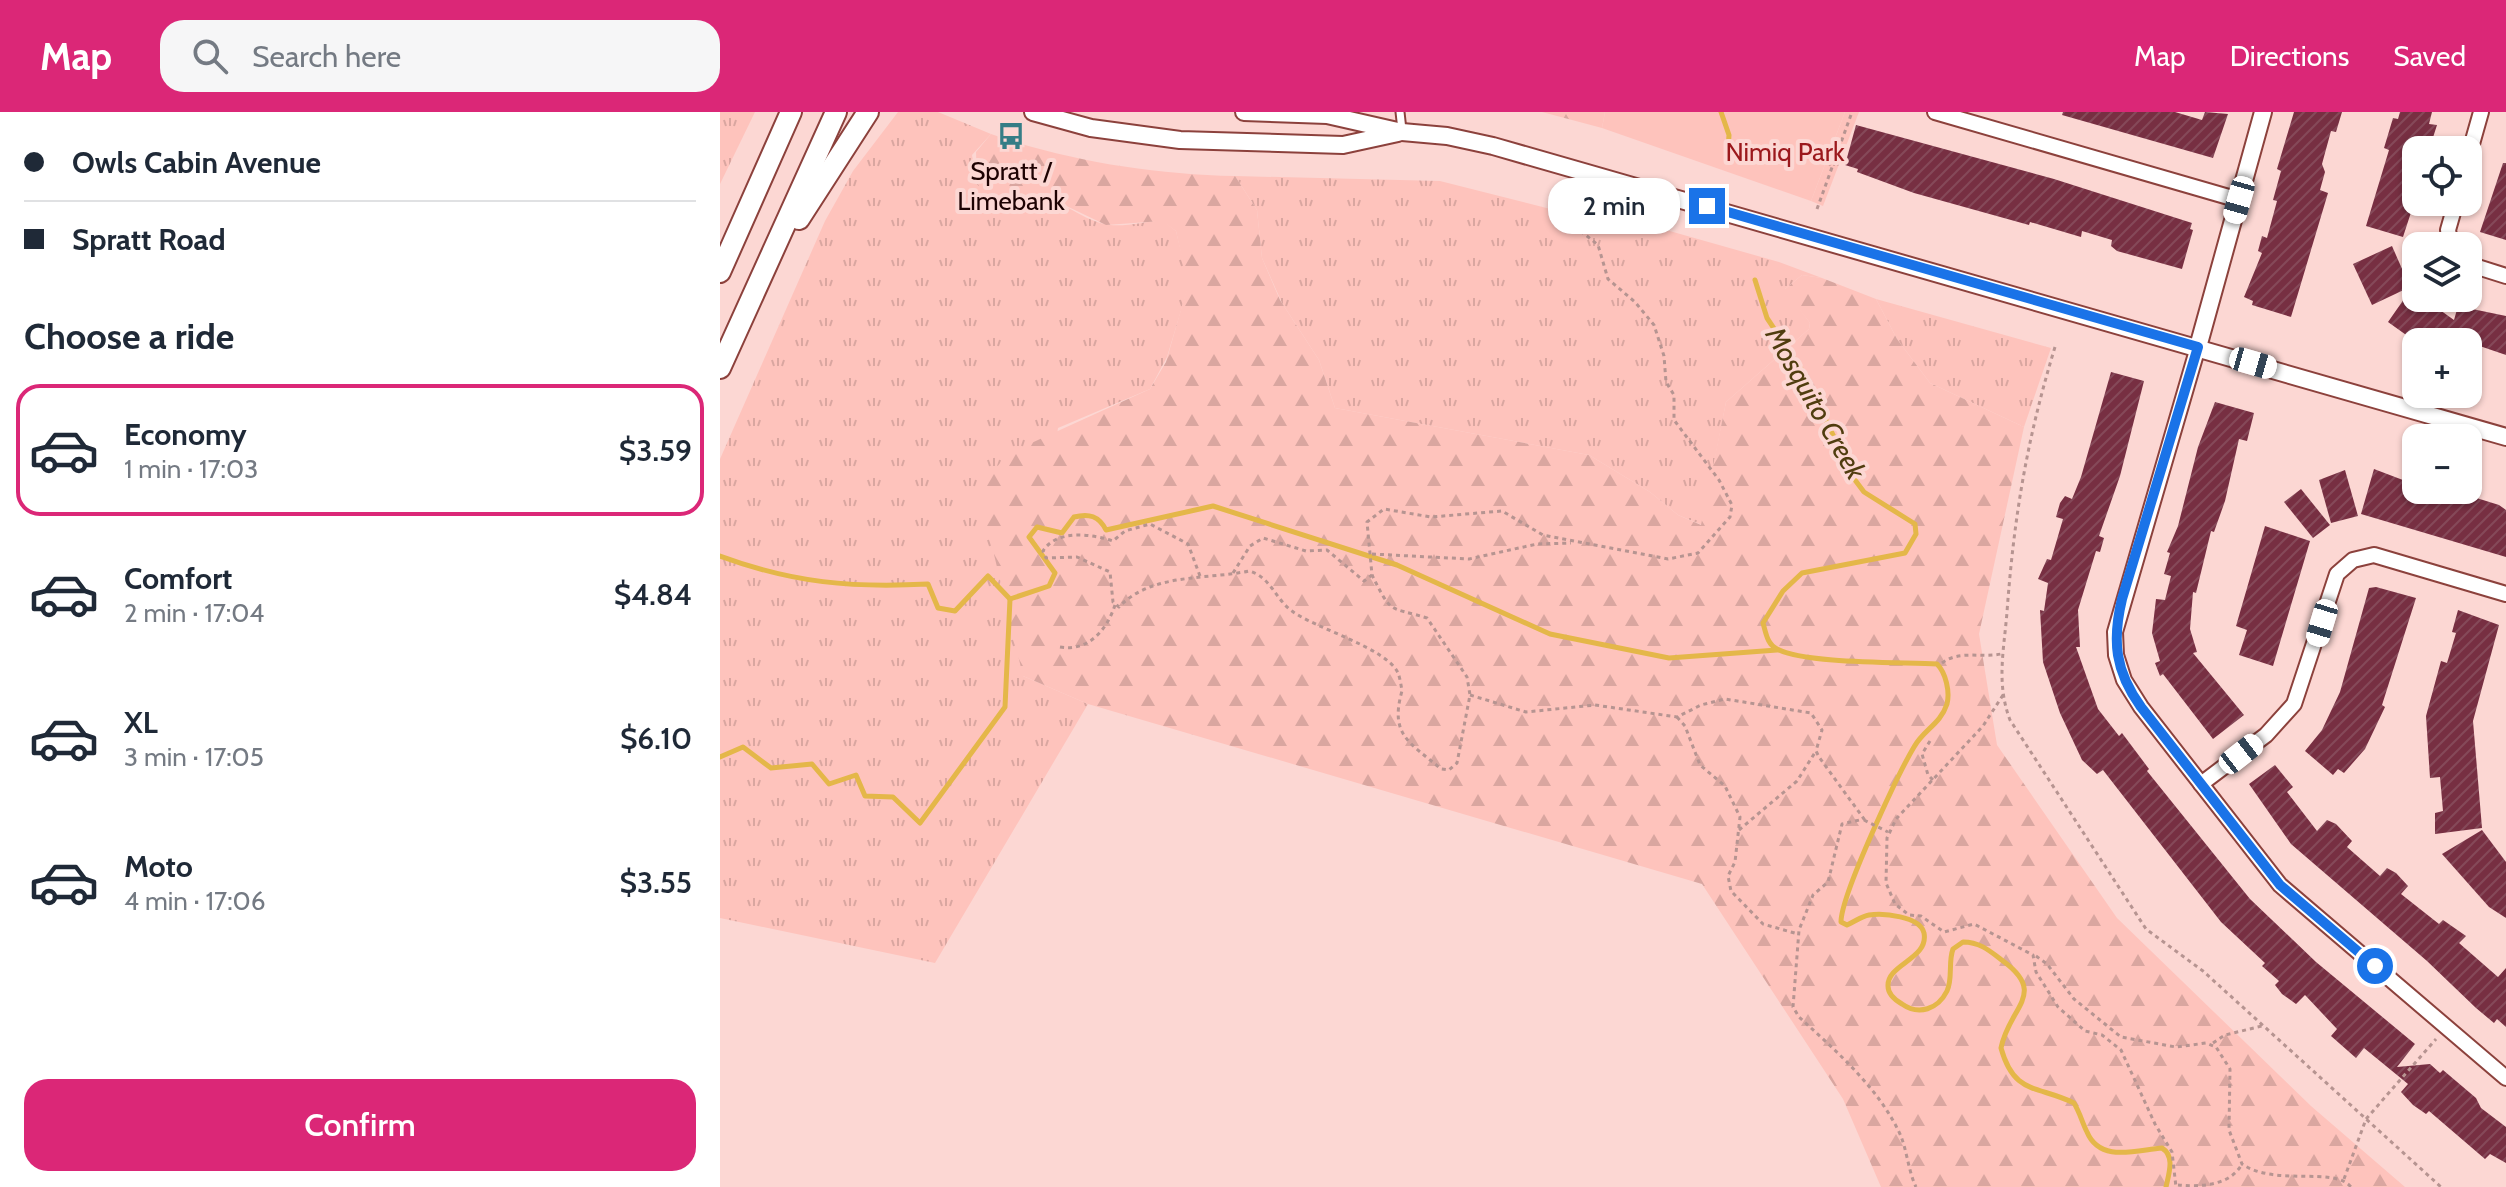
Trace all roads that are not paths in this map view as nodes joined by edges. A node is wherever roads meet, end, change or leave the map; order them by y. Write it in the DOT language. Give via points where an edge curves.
graph roads {
  1 [pos="791,112"];
  2 [pos="836,112"];
  3 [pos="868,112"];
  4 [pos="1033,112"];
  5 [pos="1244,112"];
  6 [pos="1400,112"];
  7 [pos="1935,112"];
  8 [pos="2263,112"];
  9 [pos="2481,112"];
  10 [pos="1402,132"];
  11 [pos="2474,136"];
  12 [pos="2239,200"];
  13 [pos="2482,268"];
  14 [pos="720,272"];
  15 [pos="2506,276"];
  16 [pos="760,279"];
  17 [pos="2198,347"];
  18 [pos="720,368"];
  19 [pos="2506,437"];
  20 [pos="2506,594"];
  21 [pos="2201,784"];
  22 [pos="2506,1078"];
  1 -- 14 [label="main road"];
  2 -- 16 [label="main road"];
  3 -- 16 [label="main road"];
  4 -- 10 [label="street" via="1091,128 1208,141 1343,145"];
  5 -- 10 [label="street" via="1327,115"];
  6 -- 10 [label="lane"];
  7 -- 12 [label="street"];
  8 -- 12 [label="street"];
  9 -- 11 [label="street"];
  10 -- 17 [label="street" via="1493,146"];
  12 -- 17 [label="street"];
  13 -- 15 [label="street"];
  16 -- 18 [label="main road"];
  17 -- 19 [label="street"];
  17 -- 21 [label="street" via="2122,599 2114,642 2130,692"];
  20 -- 21 [label="street" via="2374,555 2343,566 2294,704 2266,735"];
  21 -- 22 [label="street" via="2280,885"];
}
